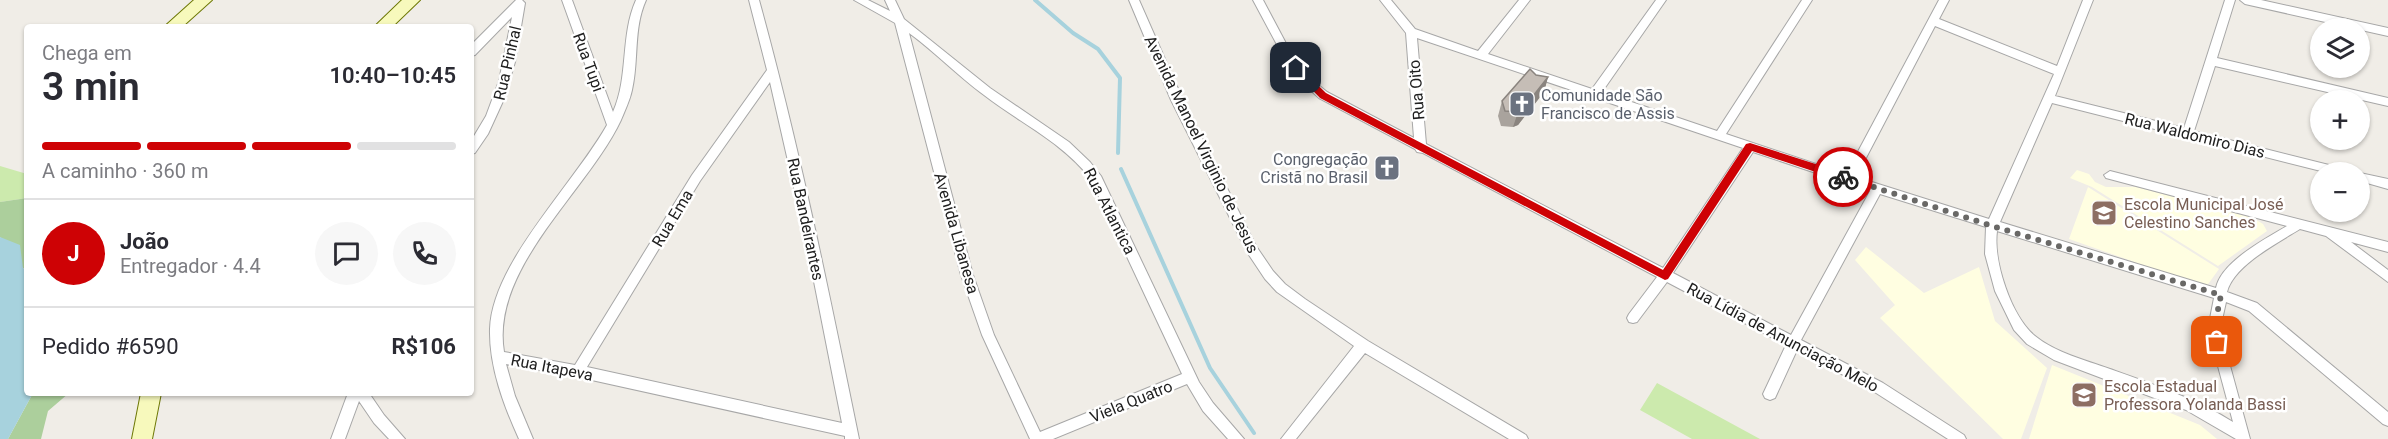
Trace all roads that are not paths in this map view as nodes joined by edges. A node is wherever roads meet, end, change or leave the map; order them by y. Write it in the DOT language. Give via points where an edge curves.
graph roads {
  1 [pos="189,0"];
  2 [pos="204,0"];
  3 [pos="412,0"];
  4 [pos="567,0"];
  5 [pos="641,0"];
  6 [pos="754,0"];
  7 [pos="859,0"];
  8 [pos="890,0"];
  9 [pos="1134,0"];
  10 [pos="1258,0"];
  11 [pos="1385,0"];
  12 [pos="1525,0"];
  13 [pos="1661,0"];
  14 [pos="1807,0"];
  15 [pos="1944,0"];
  16 [pos="2088,0"];
  17 [pos="2230,0"];
  18 [pos="2245,0"];
  19 [pos="521,2"];
  20 [pos="899,19"];
  21 [pos="1932,21"];
  22 [pos="162,24"];
  23 [pos="176,24"];
  24 [pos="385,24"];
  25 [pos="1411,32"];
  26 [pos="2388,32"];
  27 [pos="474,49"];
  28 [pos="1480,56"];
  29 [pos="2211,61"];
  30 [pos="773,70"];
  31 [pos="2061,72"];
  32 [pos="1595,93"];
  33 [pos="2048,98"];
  34 [pos="2388,102"];
  35 [pos="612,124"];
  36 [pos="2188,133"];
  37 [pos="1719,136"];
  38 [pos="474,145"];
  39 [pos="1750,147"];
  40 [pos="1421,149"];
  41 [pos="2310,164"];
  42 [pos="2110,175"];
  43 [pos="1849,179"];
  44 [pos="2370,180"];
  45 [pos="2388,184"];
  46 [pos="1877,189"];
  47 [pos="2299,224"];
  48 [pos="1992,226"];
  49 [pos="2327,231"];
  50 [pos="2388,247"];
  51 [pos="1665,276"];
  52 [pos="2388,277"];
  53 [pos="2221,295"];
  54 [pos="1633,318"];
  55 [pos="1794,342"];
  56 [pos="1363,345"];
  57 [pos="500,357"];
  58 [pos="578,371"];
  59 [pos="1190,377"];
  60 [pos="1770,394"];
  61 [pos="150,396"];
  62 [pos="354,396"];
  63 [pos="363,396"];
  64 [pos="2388,420"];
  65 [pos="851,435"];
  66 [pos="2244,437"];
  67 [pos="142,439"];
  68 [pos="338,439"];
  69 [pos="398,439"];
  70 [pos="526,439"];
  71 [pos="1037,439"];
  72 [pos="1237,439"];
  73 [pos="1288,439"];
  74 [pos="1521,439"];
  75 [pos="1959,439"];
  1 -- 22 [label="main road"];
  2 -- 23 [label="main road"];
  3 -- 24 [label="main road"];
  4 -- 35 [label="street, Rua Tupi"];
  5 -- 35 [label="street, Rua Itapeva" via="636,12 628,84"];
  6 -- 30 [label="street, Rua Bandeirantes"];
  7 -- 20 [label="street, Rua Atlantica"];
  8 -- 20 [label="street, Avenida Libanesa"];
  9 -- 56 [label="street, Avenida Manoel Virginio de Jesus" via="1177,100 1251,249 1281,288"];
  10 -- 40 [label="street, Rua Lídia de Anunciação Melo" via="1296,68 1323,96"];
  11 -- 25 [label="street"];
  12 -- 28 [label="street"];
  13 -- 32 [label="street"];
  14 -- 37 [label="street"];
  15 -- 21 [label="street"];
  16 -- 31 [label="street"];
  17 -- 29 [label="street"];
  18 -- 26 [label="street"];
  19 -- 27 [label="street"];
  19 -- 38 [label="street, Rua Pinhal" via="502,94"];
  20 -- 59 [label="street, Rua Atlantica" via="1088,165"];
  20 -- 71 [label="street, Avenida Libanesa" via="967,274 988,335"];
  21 -- 31 [label="street"];
  21 -- 43 [label="street"];
  25 -- 28 [label="street"];
  25 -- 40 [label="street, Rua Oito"];
  28 -- 32 [label="street"];
  29 -- 34 [label="street"];
  29 -- 36 [label="street"];
  30 -- 58 [label="street, Rua Ema" via="696,178"];
  30 -- 65 [label="street, Rua Bandeirantes"];
  31 -- 33 [label="street"];
  32 -- 37 [label="street"];
  33 -- 36 [label="street, Rua Waldomiro Dias"];
  33 -- 48 [label="street"];
  35 -- 57 [label="street, Rua Itapeva" via="511,274 496,320"];
  36 -- 41 [label="street, Rua Waldomiro Dias"];
  37 -- 39 [label="street"];
  39 -- 43 [label="street"];
  39 -- 51 [label="street"];
  40 -- 51 [label="street, Rua Lídia de Anunciação Melo"];
  42 -- 47 [label="street"];
  43 -- 46 [label="street"];
  44 -- 45 [label="street"];
  46 -- 48 [label="street"];
  46 -- 55 [label="street"];
  47 -- 49 [label="street"];
  47 -- 53 [label="street" via="2236,267 2223,283"];
  48 -- 53 [label="street"];
  48 -- 66 [label="street" via="1994,264 2024,334 2048,350 2219,418"];
  49 -- 50 [label="street"];
  49 -- 52 [label="street"];
  51 -- 54 [label="street"];
  51 -- 55 [label="street, Rua Lídia de Anunciação Melo"];
  53 -- 64 [label="street" via="2253,307"];
  53 -- 66 [label="street" via="2214,329"];
  55 -- 60 [label="street"];
  55 -- 75 [label="street, Rua Lídia de Anunciação Melo" via="1878,387"];
  56 -- 73 [label="street"];
  56 -- 74 [label="street, Avenida Manoel Virginio de Jesus"];
  57 -- 58 [label="street, Rua Itapeva"];
  57 -- 70 [label="street" via="504,381"];
  58 -- 65 [label="street, Rua Itapeva"];
  59 -- 71 [label="street, Viela Quatro"];
  59 -- 72 [label="street, Rua Atlantica" via="1208,407"];
  61 -- 67 [label="main road"];
  62 -- 68 [label="street"];
  63 -- 69 [label="street"];
}
